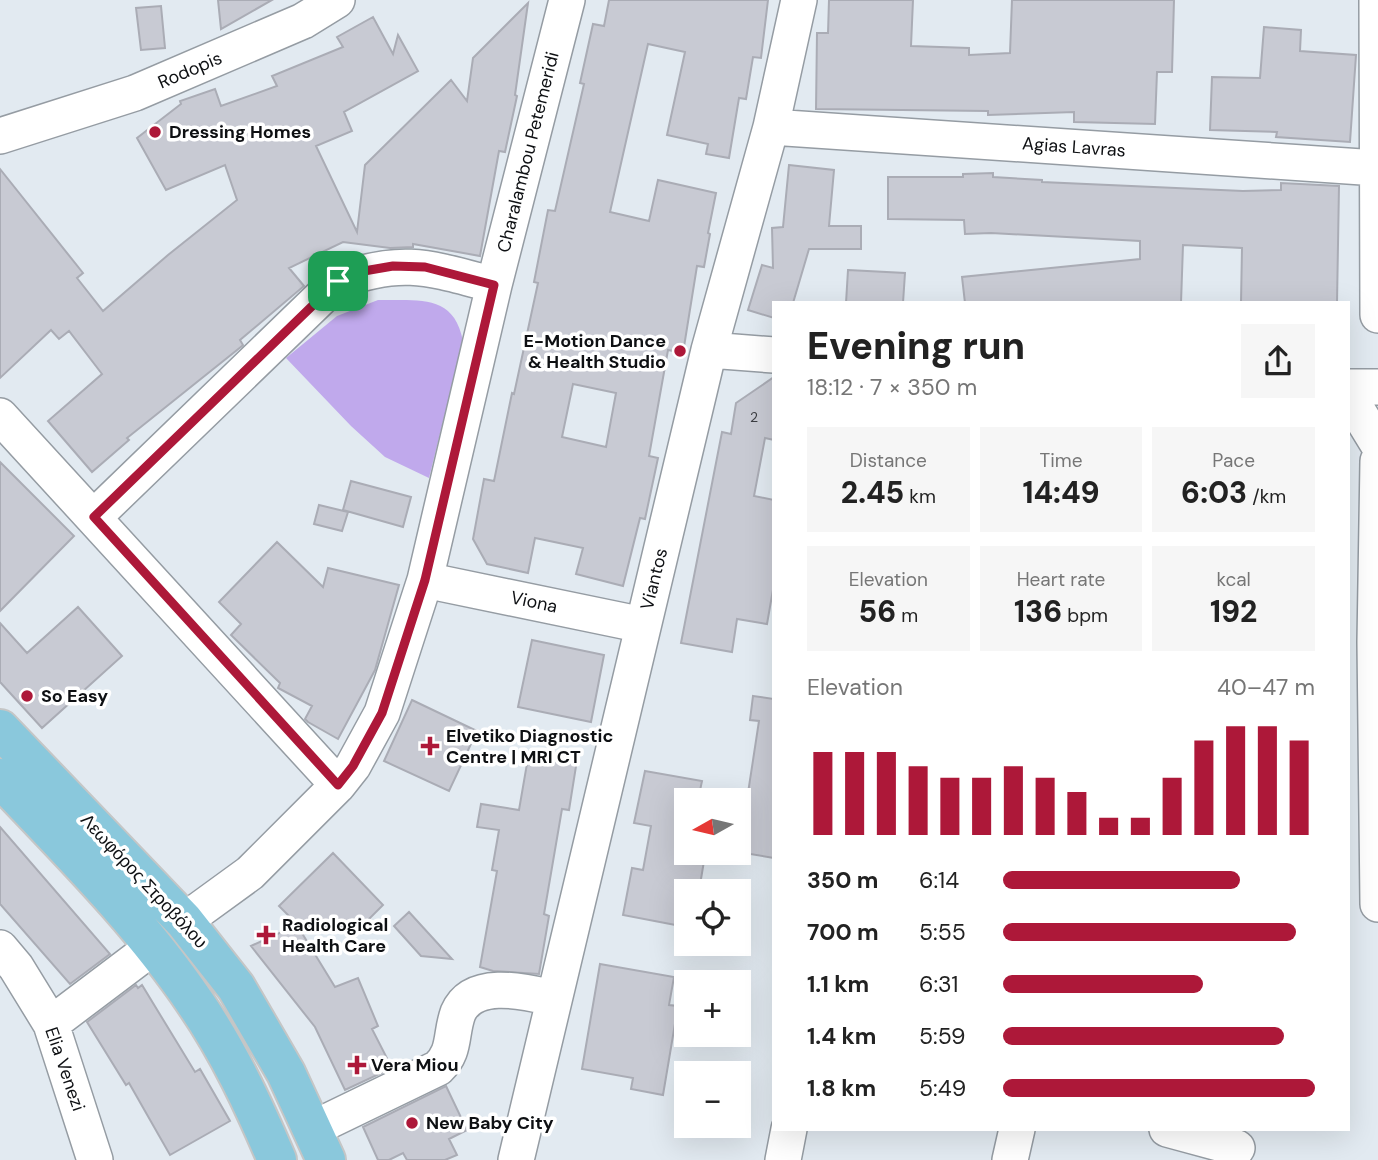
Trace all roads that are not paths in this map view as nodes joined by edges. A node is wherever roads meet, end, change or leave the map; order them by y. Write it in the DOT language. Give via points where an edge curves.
graph roads {
  1 [pos="337,0"];
  2 [pos="567,0"];
  3 [pos="799,0"];
  4 [pos="1377,0"];
  5 [pos="0,118"];
  6 [pos="1378,120"];
  7 [pos="37,125"];
  8 [pos="771,127"];
  9 [pos="0,136"];
  10 [pos="1377,168"];
  11 [pos="494,285"];
  12 [pos="1378,315"];
  13 [pos="709,350"];
  14 [pos="772,355"];
  15 [pos="1350,387"];
  16 [pos="1378,387"];
  17 [pos="1350,402"];
  18 [pos="0,415"];
  19 [pos="1378,444"];
  20 [pos="1378,461"];
  21 [pos="94,517"];
  22 [pos="425,580"];
  23 [pos="643,625"];
  24 [pos="0,729"];
  25 [pos="0,778"];
  26 [pos="338,785"];
  27 [pos="1377,843"];
  28 [pos="1378,904"];
  29 [pos="184,921"];
  30 [pos="153,947"];
  31 [pos="0,948"];
  32 [pos="553,998"];
  33 [pos="51,1024"];
  34 [pos="789,1131"];
  35 [pos="1017,1131"];
  36 [pos="1175,1131"];
  37 [pos="319,1145"];
  38 [pos="1237,1147"];
  39 [pos="95,1160"];
  40 [pos="277,1160"];
  41 [pos="516,1160"];
  42 [pos="783,1160"];
  43 [pos="1010,1160"];
  1 -- 7 [label="street, Rodopis" via="303,21 135,93"];
  2 -- 11 [label="street, Charalambou Petemeridi"];
  3 -- 8 [label="street, Viantos"];
  4 -- 6 [label="street"];
  5 -- 7 [label="street"];
  6 -- 10 [label="street"];
  7 -- 9 [label="street, Rodopis"];
  8 -- 10 [label="street, Agias Lavras"];
  8 -- 13 [label="street, Viantos"];
  10 -- 12 [label="street"];
  11 -- 21 [label="street" via="425,267 393,266 338,281"];
  11 -- 22 [label="street, Charalambou Petemeridi"];
  13 -- 14 [label="street"];
  13 -- 23 [label="street, Viantos"];
  15 -- 16 [label="street"];
  17 -- 19 [label="street"];
  18 -- 21 [label="street"];
  20 -- 27 [label="street"];
  21 -- 26 [label="street"];
  22 -- 23 [label="street, Viona"];
  22 -- 26 [label="street, Charalambou Petemeridi" via="382,713"];
  23 -- 32 [label="street, Viantos"];
  24 -- 29 [label="main road, Λεωφόρος Στροβόλου"];
  25 -- 30 [label="main road, Λεωφόρος Στροβόλου"];
  26 -- 29 [label="street, Charalambou Petemeridi" via="250,873"];
  27 -- 28 [label="street"];
  29 -- 37 [label="main road, Λεωφόρος Στροβόλου" via="263,1031"];
  30 -- 33 [label="street"];
  30 -- 40 [label="main road, Λεωφόρος Στροβόλου" via="197,1005 234,1068"];
  31 -- 33 [label="street, Elia Venezi"];
  32 -- 37 [label="street" via="500,989 481,993 459,1012 448,1059"];
  32 -- 41 [label="street, Viantos"];
  33 -- 39 [label="street, Elia Venezi"];
  34 -- 42 [label="street"];
  35 -- 43 [label="street"];
  36 -- 38 [label="street"];
}
